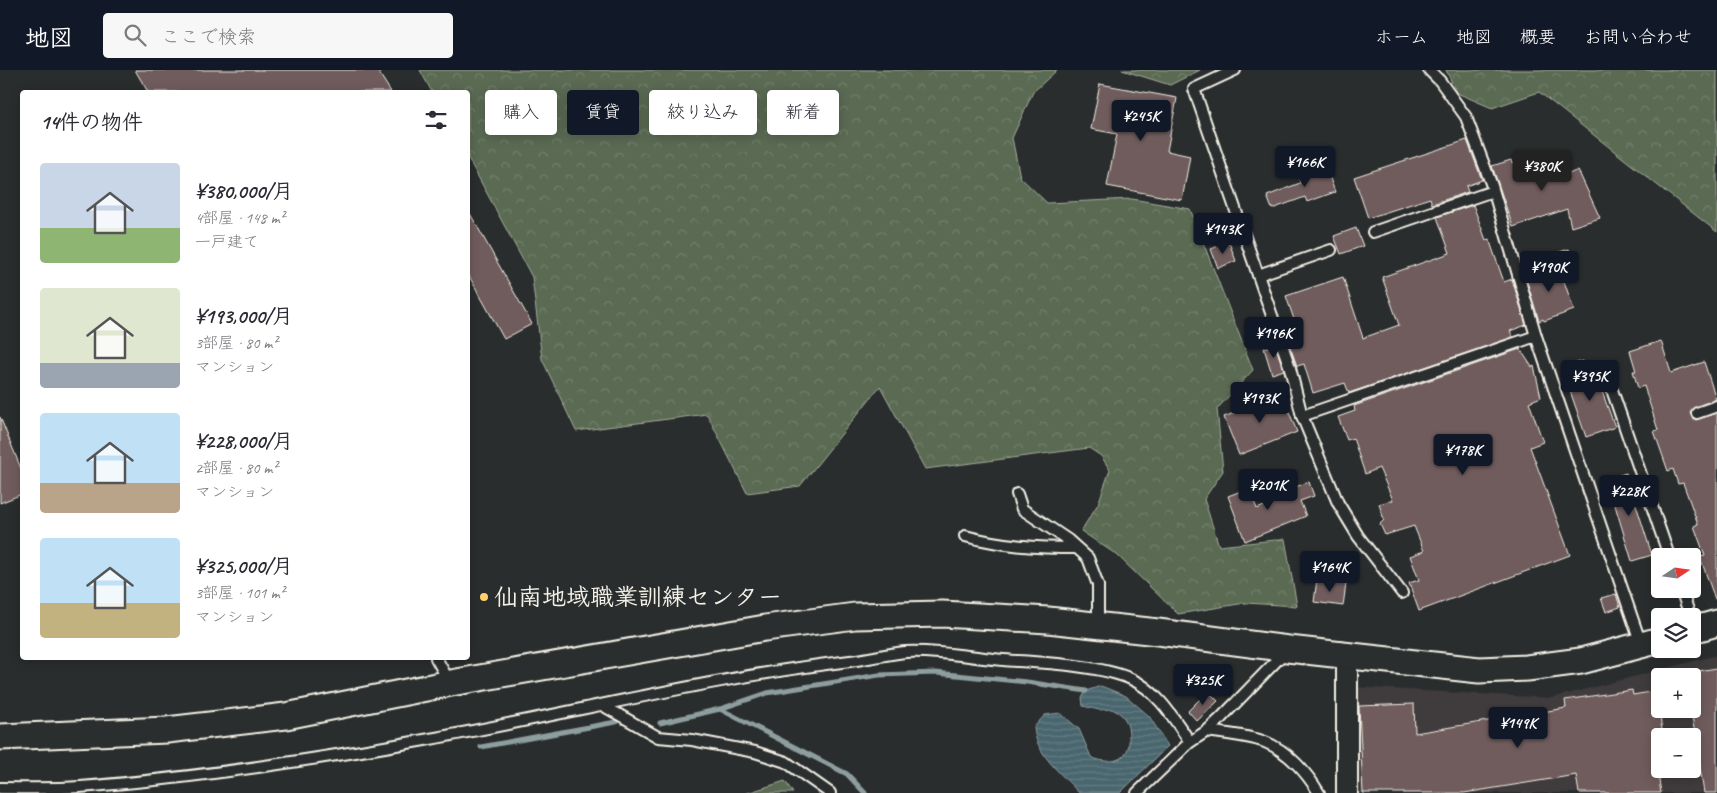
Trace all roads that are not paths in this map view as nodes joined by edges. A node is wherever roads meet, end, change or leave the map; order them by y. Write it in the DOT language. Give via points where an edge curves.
graph roads {
  1 [pos="1235,70"];
  2 [pos="1429,70"];
  3 [pos="1493,191"];
  4 [pos="1374,232"];
  5 [pos="1331,250"];
  6 [pos="1258,275"];
  7 [pos="1536,336"];
  8 [pos="1611,387"];
  9 [pos="1717,406"];
  10 [pos="1696,413"];
  11 [pos="1302,416"];
  12 [pos="1017,494"];
  13 [pos="965,536"];
  14 [pos="1076,548"];
  15 [pos="1667,548"];
  16 [pos="1402,593"];
  17 [pos="1098,626"];
  18 [pos="1651,642"];
  19 [pos="1288,649"];
  20 [pos="1346,655"];
  21 [pos="437,660"];
  22 [pos="451,683"];
  23 [pos="602,705"];
  24 [pos="1207,732"];
  25 [pos="0,737"];
  26 [pos="1190,742"];
  27 [pos="0,788"];
  28 [pos="830,793"];
  29 [pos="1137,793"];
  30 [pos="1319,793"];
  31 [pos="1347,793"];
  1 -- 6 [label="lane" via="1194,89"];
  2 -- 3 [label="lane" via="1466,117"];
  3 -- 4 [label="lane"];
  3 -- 7 [label="lane"];
  5 -- 6 [label="lane"];
  6 -- 11 [label="lane" via="1290,368"];
  7 -- 11 [label="lane"];
  7 -- 18 [label="lane"];
  8 -- 15 [label="lane"];
  9 -- 10 [label="lane"];
  11 -- 16 [label="lane" via="1338,504"];
  12 -- 14 [label="lane" via="1022,509"];
  13 -- 14 [label="lane" via="997,544"];
  14 -- 17 [label="lane" via="1088,558 1098,585"];
  17 -- 19 [label="street"];
  17 -- 22 [label="street" via="942,614 855,616 765,628"];
  18 -- 20 [label="street" via="1581,661 1528,668 1443,666"];
  19 -- 20 [label="street"];
  19 -- 24 [label="lane"];
  20 -- 31 [label="street"];
  21 -- 22 [label="lane"];
  22 -- 25 [label="street" via="286,716 167,730"];
  23 -- 26 [label="lane" via="791,668 905,652 946,654 1105,671 1134,680 1162,704"];
  23 -- 27 [label="lane" via="316,759 77,787"];
  23 -- 28 [label="lane" via="658,737 755,752 786,762"];
  24 -- 26 [label="lane"];
  24 -- 30 [label="lane" via="1266,742 1286,755 1309,777"];
  26 -- 29 [label="lane"];
}
